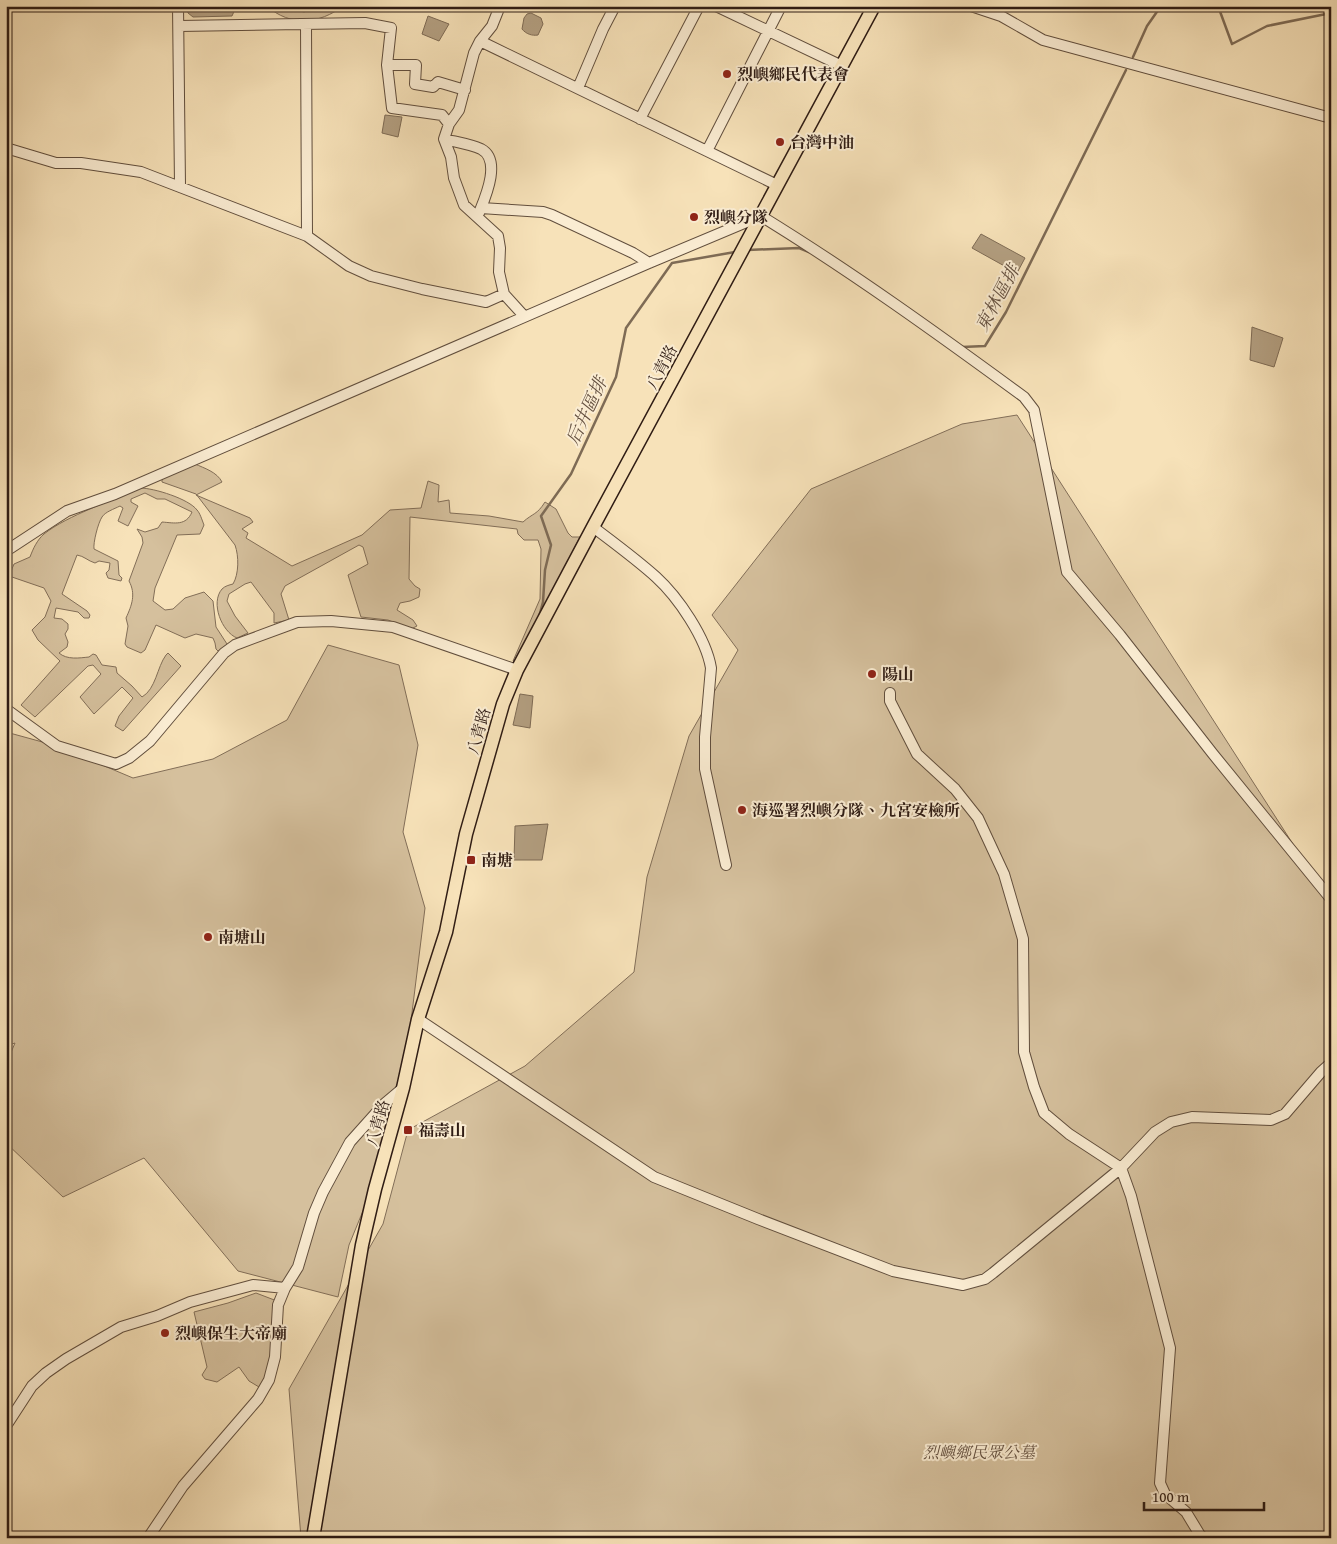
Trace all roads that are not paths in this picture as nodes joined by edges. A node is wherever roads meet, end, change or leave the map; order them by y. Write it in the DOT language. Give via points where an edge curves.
graph roads {
  1 [pos="178,6"];
  2 [pos="500,6"];
  3 [pos="541,6"];
  4 [pos="547,6"];
  5 [pos="615,6"];
  6 [pos="699,6"];
  7 [pos="716,6"];
  8 [pos="781,6"];
  9 [pos="874,6"];
  10 [pos="971,6"];
  11 [pos="306,24"];
  12 [pos="178,26"];
  13 [pos="768,31"];
  14 [pos="480,41"];
  15 [pos="386,65"];
  16 [pos="842,66"];
  17 [pos="578,88"];
  18 [pos="464,90"];
  19 [pos="1331,118"];
  20 [pos="640,119"];
  21 [pos="449,124"];
  22 [pos="444,139"];
  23 [pos="6,148"];
  24 [pos="706,150"];
  25 [pos="777,185"];
  26 [pos="180,186"];
  27 [pos="480,213"];
  28 [pos="761,216"];
  29 [pos="307,236"];
  30 [pos="649,263"];
  31 [pos="504,294"];
  32 [pos="524,316"];
  33 [pos="593,527"];
  34 [pos="6,552"];
  35 [pos="517,670"];
  36 [pos="890,693"];
  37 [pos="6,709"];
  38 [pos="726,865"];
  39 [pos="1331,899"];
  40 [pos="418,1019"];
  41 [pos="1331,1063"];
  42 [pos="403,1088"];
  43 [pos="1121,1168"];
  44 [pos="285,1288"];
  45 [pos="6,1426"];
  46 [pos="148,1538"];
  47 [pos="313,1538"];
  48 [pos="1204,1538"];
  1 -- 12 [label="street"];
  2 -- 14 [label="street" via="492,26"];
  3 -- 4 [label="street"];
  5 -- 17 [label="street"];
  6 -- 20 [label="street"];
  7 -- 13 [label="street"];
  8 -- 13 [label="street"];
  9 -- 16 [label="main road, 八青路"];
  10 -- 19 [label="street" via="1001,16 1043,40"];
  11 -- 12 [label="street"];
  11 -- 15 [label="street" via="365,23 391,28"];
  11 -- 29 [label="street"];
  12 -- 26 [label="street"];
  13 -- 16 [label="street"];
  13 -- 24 [label="street"];
  14 -- 17 [label="street"];
  14 -- 18 [label="street"];
  15 -- 18 [label="street" via="416,65 415,84 433,86 438,82"];
  15 -- 21 [label="street" via="392,108 442,115"];
  16 -- 25 [label="main road, 八青路"];
  17 -- 20 [label="street"];
  18 -- 21 [label="street" via="459,110"];
  20 -- 24 [label="street"];
  21 -- 22 [label="street"];
  22 -- 27 [label="street" via="464,205"];
  22 -- 27 [label="street" via="483,150 490,158 492,174"];
  23 -- 26 [label="street" via="56,163 81,163 141,172"];
  24 -- 25 [label="street"];
  25 -- 28 [label="main road, 八青路"];
  26 -- 29 [label="street"];
  27 -- 30 [label="street" via="543,212"];
  27 -- 31 [label="street" via="498,236 499,272"];
  28 -- 30 [label="street"];
  28 -- 33 [label="main road, 八青路"];
  28 -- 39 [label="street" via="818,251 1024,398 1034,410 1068,572"];
  29 -- 31 [label="street" via="349,266 371,276 486,302"];
  30 -- 32 [label="street"];
  31 -- 32 [label="street"];
  32 -- 34 [label="street" via="116,494 67,511"];
  33 -- 35 [label="main road, 八青路"];
  33 -- 38 [label="street" via="658,578 684,609 710,658 704,769"];
  35 -- 37 [label="street" via="393,627 297,622 235,645 224,653 150,741 116,764 57,746"];
  35 -- 40 [label="main road, 八青路" via="502,704 466,834 446,932"];
  36 -- 43 [label="street" via="890,701 917,754 956,789 978,818 1004,874 1023,939 1024,1052 1044,1113 1069,1134"];
  40 -- 42 [label="main road, 八青路"];
  40 -- 43 [label="street" via="654,1177 767,1223 902,1272 964,1285 984,1279"];
  41 -- 43 [label="street" via="1284,1114 1272,1120 1192,1117 1171,1122 1155,1132"];
  42 -- 44 [label="street" via="350,1142 323,1192 298,1267"];
  42 -- 47 [label="main road, 八青路" via="362,1245"];
  43 -- 48 [label="street" via="1132,1196 1170,1348 1160,1483 1165,1494 1186,1512"];
  44 -- 45 [label="street" via="253,1285 190,1302 121,1328 46,1373 32,1386"];
  44 -- 46 [label="street" via="278,1305 275,1357 269,1380 258,1399 183,1486"];
}
